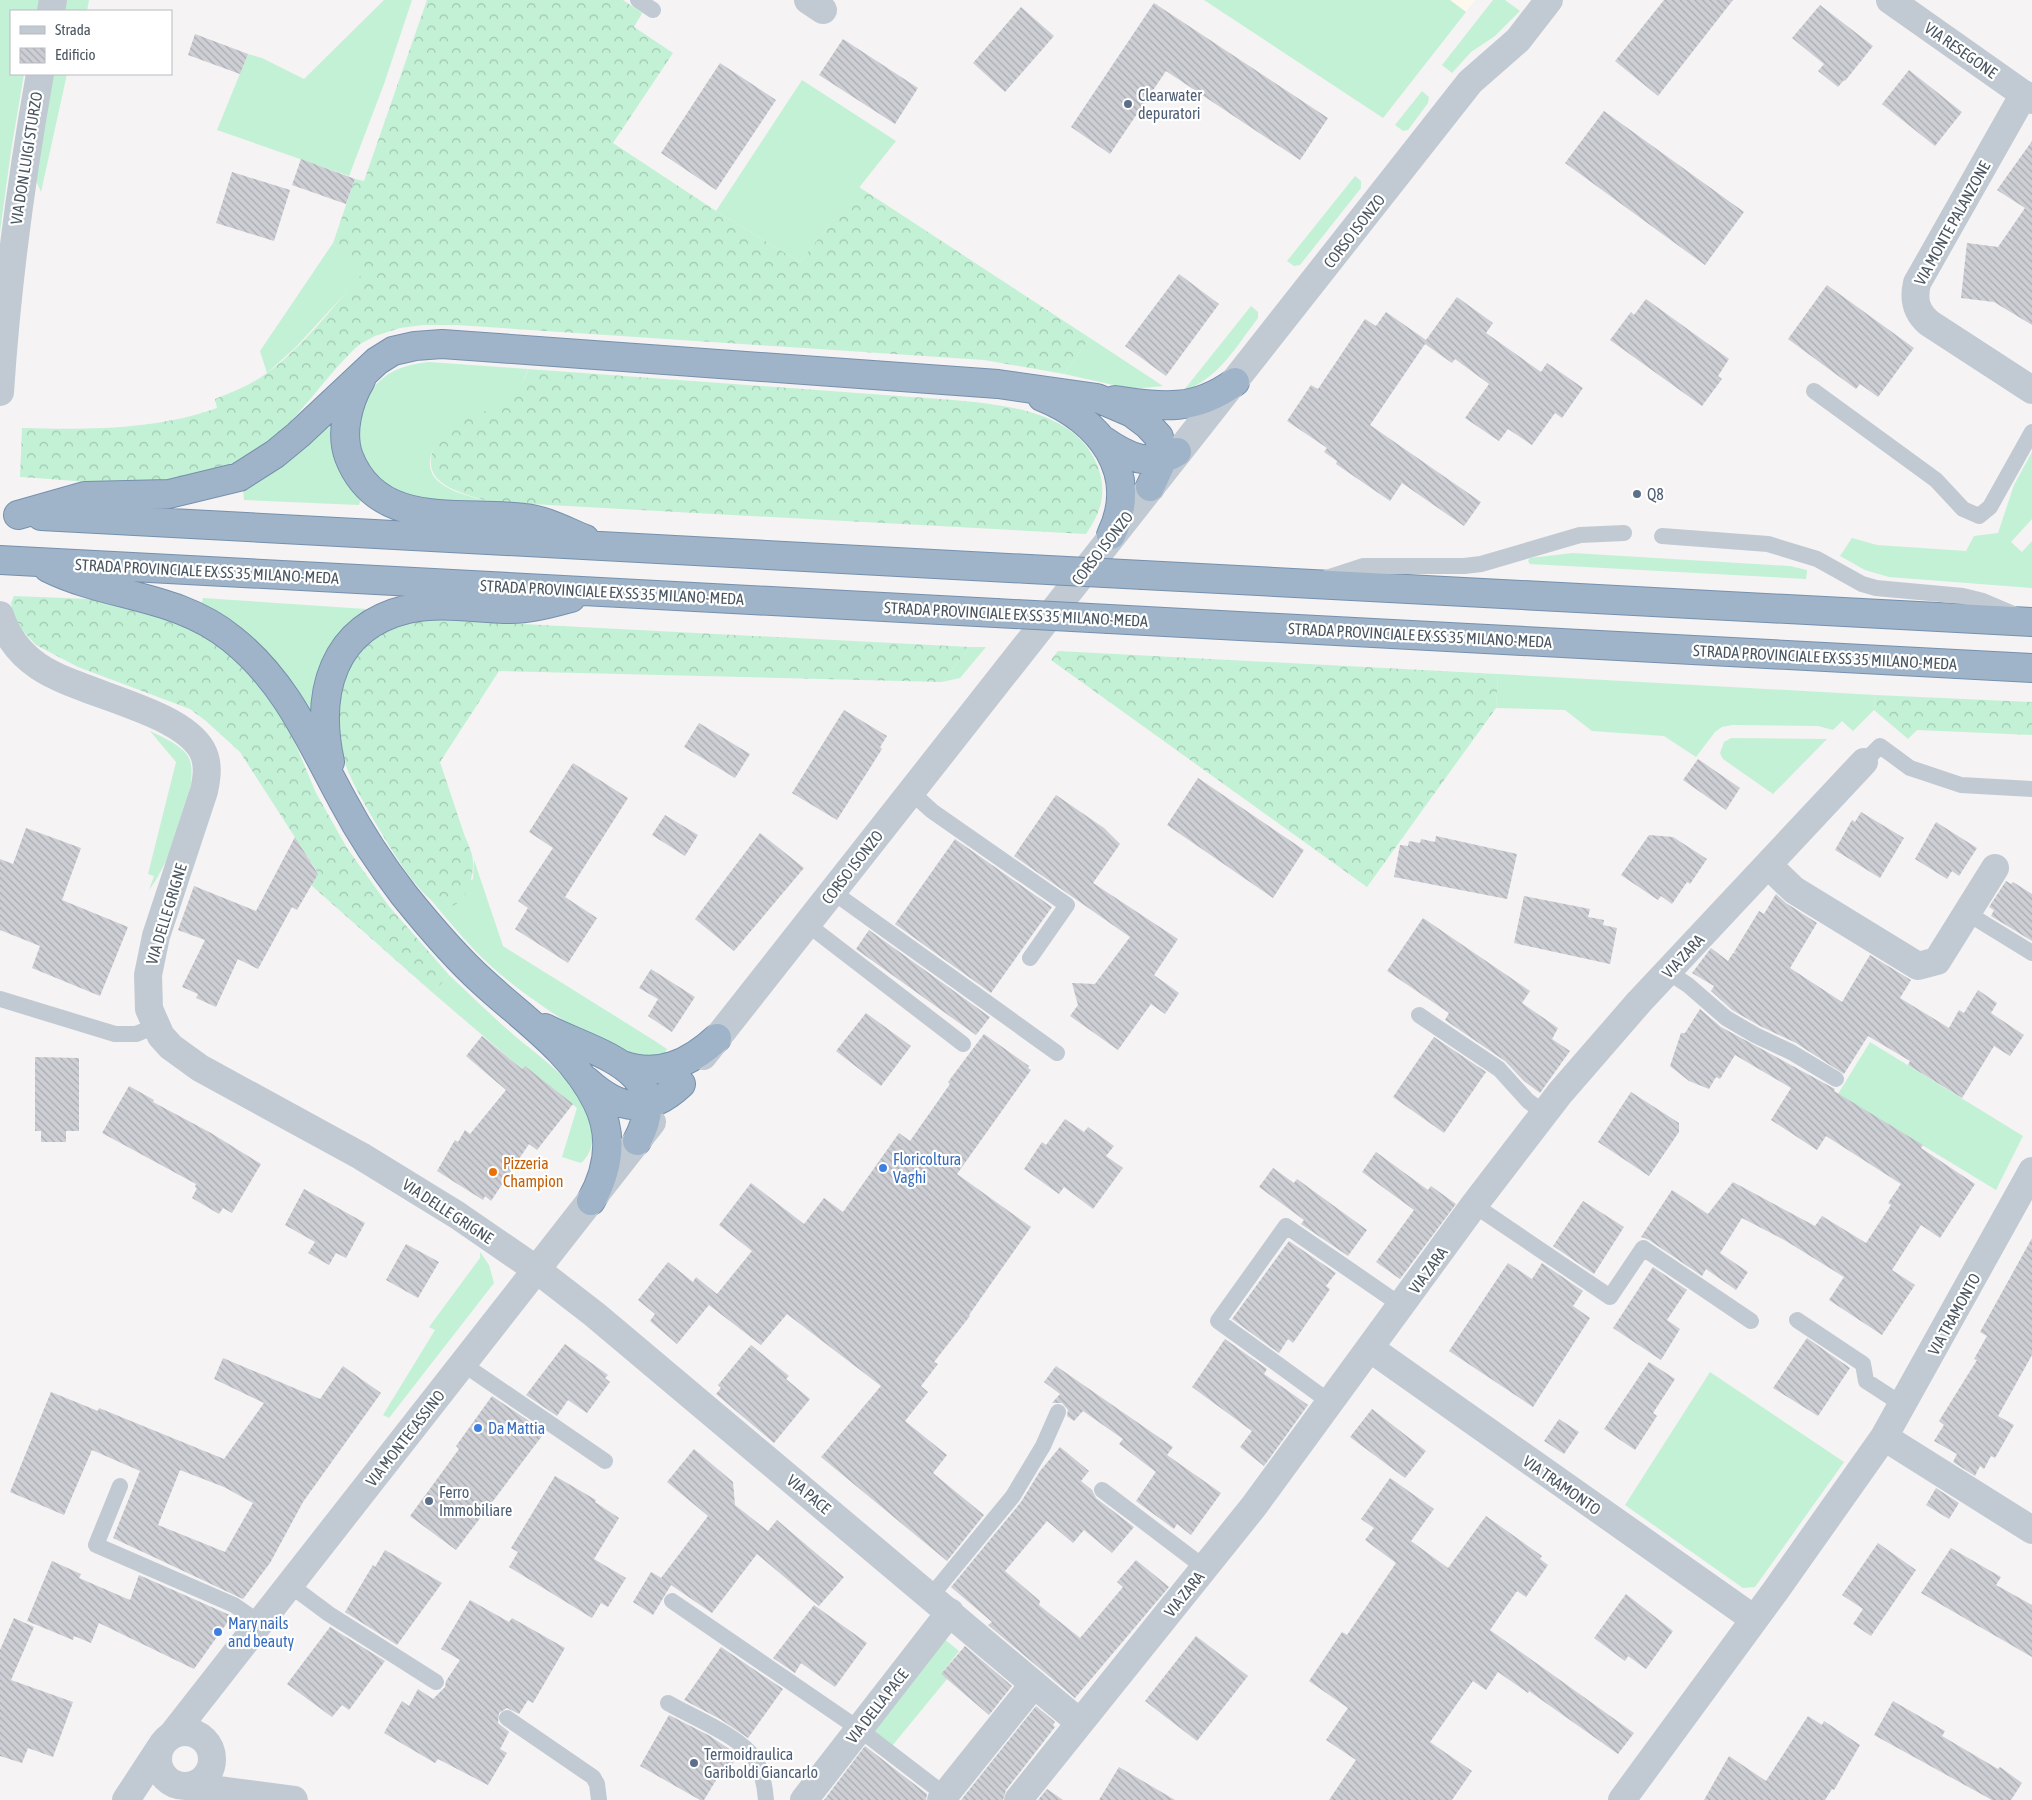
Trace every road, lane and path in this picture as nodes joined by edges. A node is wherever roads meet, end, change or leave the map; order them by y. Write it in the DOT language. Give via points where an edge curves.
graph roads {
  1 [pos="638,0"];
  2 [pos="1550,0"];
  3 [pos="1890,0"];
  4 [pos="653,10"];
  5 [pos="40,75"];
  6 [pos="2028,97"];
  7 [pos="377,361"];
  8 [pos="1235,382"];
  9 [pos="998,384"];
  10 [pos="2032,390"];
  11 [pos="1814,391"];
  12 [pos="0,392"];
  13 [pos="1097,398"];
  14 [pos="2032,432"];
  15 [pos="1101,439"];
  16 [pos="1171,455"];
  17 [pos="1150,487"];
  18 [pos="9,514"];
  19 [pos="1624,533"];
  20 [pos="1111,536"];
  21 [pos="1662,536"];
  22 [pos="610,547"];
  23 [pos="8,560"];
  24 [pos="1303,583"];
  25 [pos="612,592"];
  26 [pos="0,615"];
  27 [pos="2032,621"];
  28 [pos="2032,668"];
  29 [pos="1864,762"];
  30 [pos="2032,789"];
  31 [pos="911,792"];
  32 [pos="343,802"];
  33 [pos="1768,865"];
  34 [pos="1995,868"];
  35 [pos="832,892"];
  36 [pos="1967,913"];
  37 [pos="807,924"];
  38 [pos="2032,953"];
  39 [pos="1030,958"];
  40 [pos="1668,972"];
  41 [pos="0,999"];
  42 [pos="517,1010"];
  43 [pos="1419,1015"];
  44 [pos="156,1026"];
  45 [pos="717,1038"];
  46 [pos="963,1044"];
  47 [pos="1057,1053"];
  48 [pos="622,1065"];
  49 [pos="574,1068"];
  50 [pos="1836,1079"];
  51 [pos="681,1084"];
  52 [pos="649,1105"];
  53 [pos="1544,1113"];
  54 [pos="637,1141"];
  55 [pos="2028,1182"];
  56 [pos="591,1200"];
  57 [pos="1474,1205"];
  58 [pos="537,1270"];
  59 [pos="1402,1306"];
  60 [pos="1797,1320"];
  61 [pos="1751,1321"];
  62 [pos="1371,1349"];
  63 [pos="463,1364"];
  64 [pos="1331,1403"];
  65 [pos="1903,1405"];
  66 [pos="1058,1412"];
  67 [pos="1884,1437"];
  68 [pos="604,1461"];
  69 [pos="120,1486"];
  70 [pos="1102,1490"];
  71 [pos="2032,1530"];
  72 [pos="1205,1568"];
  73 [pos="290,1585"];
  74 [pos="672,1601"];
  75 [pos="940,1604"];
  76 [pos="1754,1619"];
  77 [pos="260,1623"];
  78 [pos="220,1675"];
  79 [pos="436,1682"];
  80 [pos="1034,1684"];
  81 [pos="668,1703"];
  82 [pos="506,1718"];
  83 [pos="1079,1722"];
  84 [pos="859,1729"];
  85 [pos="166,1742"];
  86 [pos="210,1748"];
  87 [pos="187,1786"];
  88 [pos="943,1798"];
  89 [pos="283,1799"];
  90 [pos="126,1800"];
  91 [pos="140,1800"];
  92 [pos="599,1800"];
  93 [pos="766,1800"];
  94 [pos="804,1800"];
  95 [pos="1018,1800"];
  96 [pos="1622,1800"];
  1 -- 4 [label="lane"];
  2 -- 8 [label="street, CORSO ISONZO" via="1518,40 1470,82"];
  3 -- 6 [label="street, VIA RESEGONE"];
  5 -- 12 [label="street, VIA DON LUIGI STURZO" via="17,209"];
  6 -- 10 [label="street, VIA MONTE PALANZONE" via="1917,283 1914,294 1921,316 1929,323"];
  7 -- 9 [label="highway" via="393,351 442,344"];
  7 -- 18 [label="highway" via="290,442 239,477 169,494 85,496"];
  7 -- 22 [label="highway" via="364,375 351,401 345,440 354,470 375,495 419,512 538,520"];
  8 -- 13 [label="highway" via="1205,400 1187,404 1143,405"];
  8 -- 16 [label="street, CORSO ISONZO"];
  9 -- 13 [label="highway"];
  9 -- 15 [label="highway" via="1058,404 1078,416"];
  11 -- 14 [label="lane" via="1936,480 1957,504 1975,515 1990,507"];
  13 -- 16 [label="highway" via="1119,405 1148,425"];
  15 -- 16 [label="highway" via="1135,458 1154,461"];
  15 -- 20 [label="highway" via="1118,467 1121,508"];
  16 -- 17 [label="highway"];
  17 -- 20 [label="street, CORSO ISONZO"];
  18 -- 22 [label="highway"];
  19 -- 24 [label="lane" via="1580,535 1481,564 1363,566"];
  20 -- 31 [label="street, CORSO ISONZO"];
  21 -- 27 [label="lane" via="1746,541 1786,548 1817,559 1862,584 1963,596"];
  22 -- 24 [label="highway, bridge"];
  23 -- 25 [label="highway, STRADA PROVINCIALE EX SS 35 MILANO-MEDA"];
  23 -- 32 [label="highway" via="49,568 89,586 150,599 197,617 231,638 262,667 284,694"];
  24 -- 27 [label="highway"];
  25 -- 28 [label="highway, STRADA PROVINCIALE EX SS 35 MILANO-MEDA, bridge"];
  25 -- 32 [label="highway" via="583,595 536,607 437,605 409,609 380,618 361,631 345,647 335,665 325,704 329,754"];
  26 -- 44 [label="street, VIA DELLE GRIGNE" via="13,643 39,667 168,722 195,740 202,751 207,765 204,791 156,936 148,975 149,1010"];
  29 -- 30 [label="lane" via="1880,746 1910,768 1961,785"];
  29 -- 33 [label="street, VIA ZARA"];
  31 -- 35 [label="street, CORSO ISONZO"];
  31 -- 39 [label="lane" via="939,816 1068,905"];
  32 -- 42 [label="highway" via="378,860 421,916 455,955"];
  33 -- 36 [label="street" via="1794,890 1918,966 1937,961"];
  33 -- 40 [label="street, VIA ZARA"];
  34 -- 36 [label="street"];
  35 -- 37 [label="street, CORSO ISONZO"];
  35 -- 47 [label="lane"];
  36 -- 38 [label="lane"];
  37 -- 45 [label="street, CORSO ISONZO"];
  37 -- 46 [label="lane"];
  40 -- 50 [label="lane" via="1694,989 1726,1018"];
  40 -- 53 [label="street, VIA ZARA"];
  41 -- 44 [label="lane" via="115,1034 136,1034"];
  42 -- 48 [label="highway" via="557,1034"];
  42 -- 49 [label="highway"];
  43 -- 53 [label="lane" via="1498,1069 1528,1102"];
  44 -- 58 [label="street, VIA DELLE GRIGNE" via="171,1047 200,1068 361,1156 457,1215"];
  45 -- 48 [label="highway" via="701,1053 672,1067 643,1070"];
  45 -- 51 [label="street, CORSO ISONZO"];
  48 -- 52 [label="highway" via="638,1078"];
  49 -- 52 [label="highway" via="592,1086 614,1100 626,1105"];
  49 -- 56 [label="highway" via="598,1104 608,1146 601,1184"];
  51 -- 52 [label="highway" via="665,1098"];
  51 -- 54 [label="street, CORSO ISONZO"];
  52 -- 54 [label="highway" via="644,1129"];
  53 -- 57 [label="street, VIA ZARA"];
  54 -- 56 [label="street, CORSO ISONZO"];
  55 -- 65 [label="street, VIA TRAMONTO"];
  56 -- 58 [label="street, VIA MONTECASSINO"];
  57 -- 59 [label="street, VIA ZARA"];
  57 -- 61 [label="lane" via="1610,1297 1643,1248"];
  58 -- 63 [label="street, VIA MONTECASSINO"];
  58 -- 75 [label="street, VIA PACE"];
  59 -- 62 [label="street, VIA ZARA"];
  59 -- 64 [label="lane" via="1286,1226 1218,1321"];
  60 -- 65 [label="lane" via="1863,1364 1866,1381"];
  62 -- 64 [label="street, VIA ZARA"];
  62 -- 76 [label="street, VIA TRAMONTO"];
  63 -- 68 [label="lane"];
  63 -- 73 [label="street, VIA MONTECASSINO"];
  64 -- 72 [label="street, VIA ZARA"];
  65 -- 67 [label="street, VIA TRAMONTO"];
  66 -- 75 [label="lane" via="1043,1446 1013,1496"];
  67 -- 71 [label="street"];
  67 -- 76 [label="street, VIA TRAMONTO"];
  69 -- 77 [label="lane" via="96,1545 234,1605"];
  70 -- 72 [label="lane"];
  72 -- 83 [label="street, VIA ZARA"];
  73 -- 77 [label="street, VIA MONTECASSINO"];
  73 -- 79 [label="lane" via="329,1614"];
  74 -- 84 [label="lane"];
  75 -- 80 [label="street, VIA PACE"];
  75 -- 84 [label="street, VIA DELLA PACE"];
  76 -- 96 [label="street, VIA TRAMONTO"];
  77 -- 78 [label="street, VIA MONTECASSINO"];
  78 -- 85 [label="street, VIA MONTECASSINO"];
  78 -- 86 [label="street, VIA MONTECASSINO" via="207,1698 205,1709 204,1722"];
  80 -- 83 [label="street, VIA PACE"];
  80 -- 88 [label="street"];
  81 -- 93 [label="lane" via="728,1737 754,1758 761,1773"];
  82 -- 92 [label="lane" via="586,1771 597,1784"];
  83 -- 95 [label="street, VIA ZARA"];
  84 -- 88 [label="lane"];
  84 -- 94 [label="street, VIA DELLA PACE"];
  85 -- 86 [label="street" via="190,1732 198,1735"];
  85 -- 87 [label="street" via="159,1766 169,1781"];
  85 -- 90 [label="street, VIA MONTECASSINO"];
  86 -- 87 [label="street" via="212,1766 208,1774 202,1781"];
  86 -- 89 [label="street" via="232,1779 256,1792"];
  87 -- 89 [label="street"];
  87 -- 91 [label="street" via="161,1791"];
}
